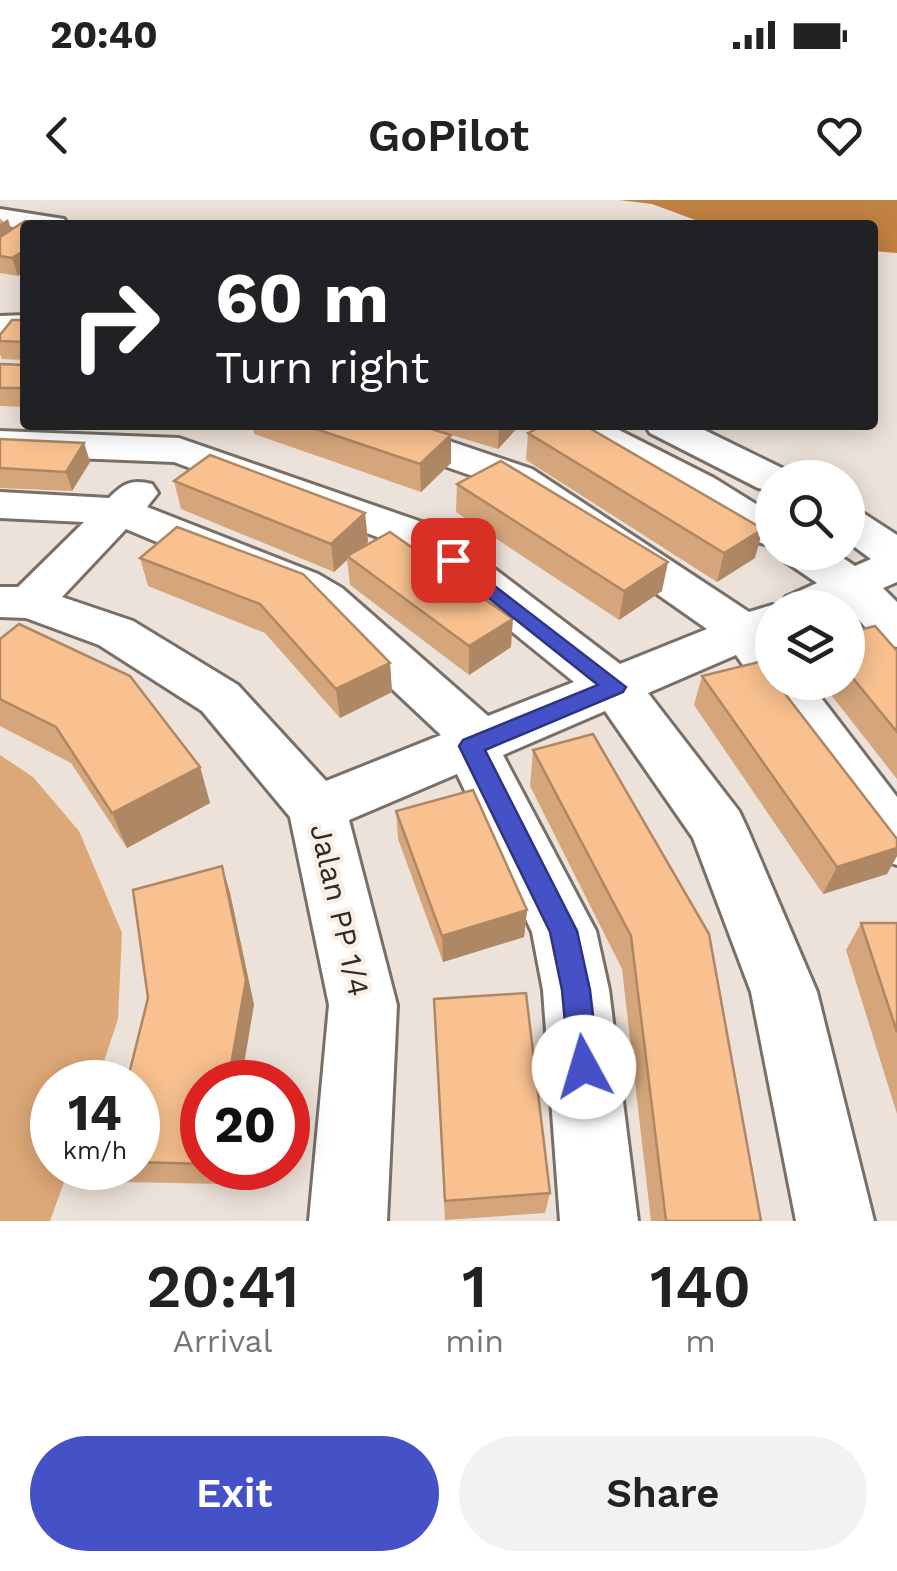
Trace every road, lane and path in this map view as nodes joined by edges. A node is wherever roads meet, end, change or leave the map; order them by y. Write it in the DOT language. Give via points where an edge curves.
graph roads {
  1 [pos="379,430"];
  2 [pos="589,430"];
  3 [pos="674,430"];
  4 [pos="191,438"];
  5 [pos="0,442"];
  6 [pos="755,471"];
  7 [pos="0,505"];
  8 [pos="120,511"];
  9 [pos="755,523"];
  10 [pos="865,534"];
  11 [pos="897,556"];
  12 [pos="897,564"];
  13 [pos="830,570"];
  14 [pos="854,586"];
  15 [pos="845,590"];
  16 [pos="15,602"];
  17 [pos="897,631"];
  18 [pos="755,636"];
  19 [pos="755,643"];
  20 [pos="615,687"];
  21 [pos="795,700"];
  22 [pos="476,744"];
  23 [pos="317,808"];
  24 [pos="897,841"];
  25 [pos="348,1221"];
  26 [pos="600,1221"];
  27 [pos="835,1221"];
  1 -- 18 [label="street" via="518,478"];
  2 -- 9 [label="street"];
  3 -- 6 [label="street"];
  4 -- 5 [label="street"];
  4 -- 8 [label="street"];
  4 -- 20 [label="street" via="426,539"];
  7 -- 8 [label="street"];
  8 -- 16 [label="street"];
  8 -- 22 [label="street" via="325,599"];
  10 -- 11 [label="street"];
  12 -- 14 [label="street"];
  13 -- 14 [label="street"];
  14 -- 15 [label="street"];
  14 -- 17 [label="street"];
  16 -- 23 [label="street, Jalan PP 1/4" via="116,633 220,698"];
  19 -- 20 [label="street"];
  20 -- 22 [label="street"];
  20 -- 27 [label="street" via="726,847 784,992"];
  21 -- 24 [label="street"];
  22 -- 23 [label="street"];
  22 -- 26 [label="street" via="564,931"];
  23 -- 25 [label="street, Jalan PP 1/4" via="363,1004"];
}
